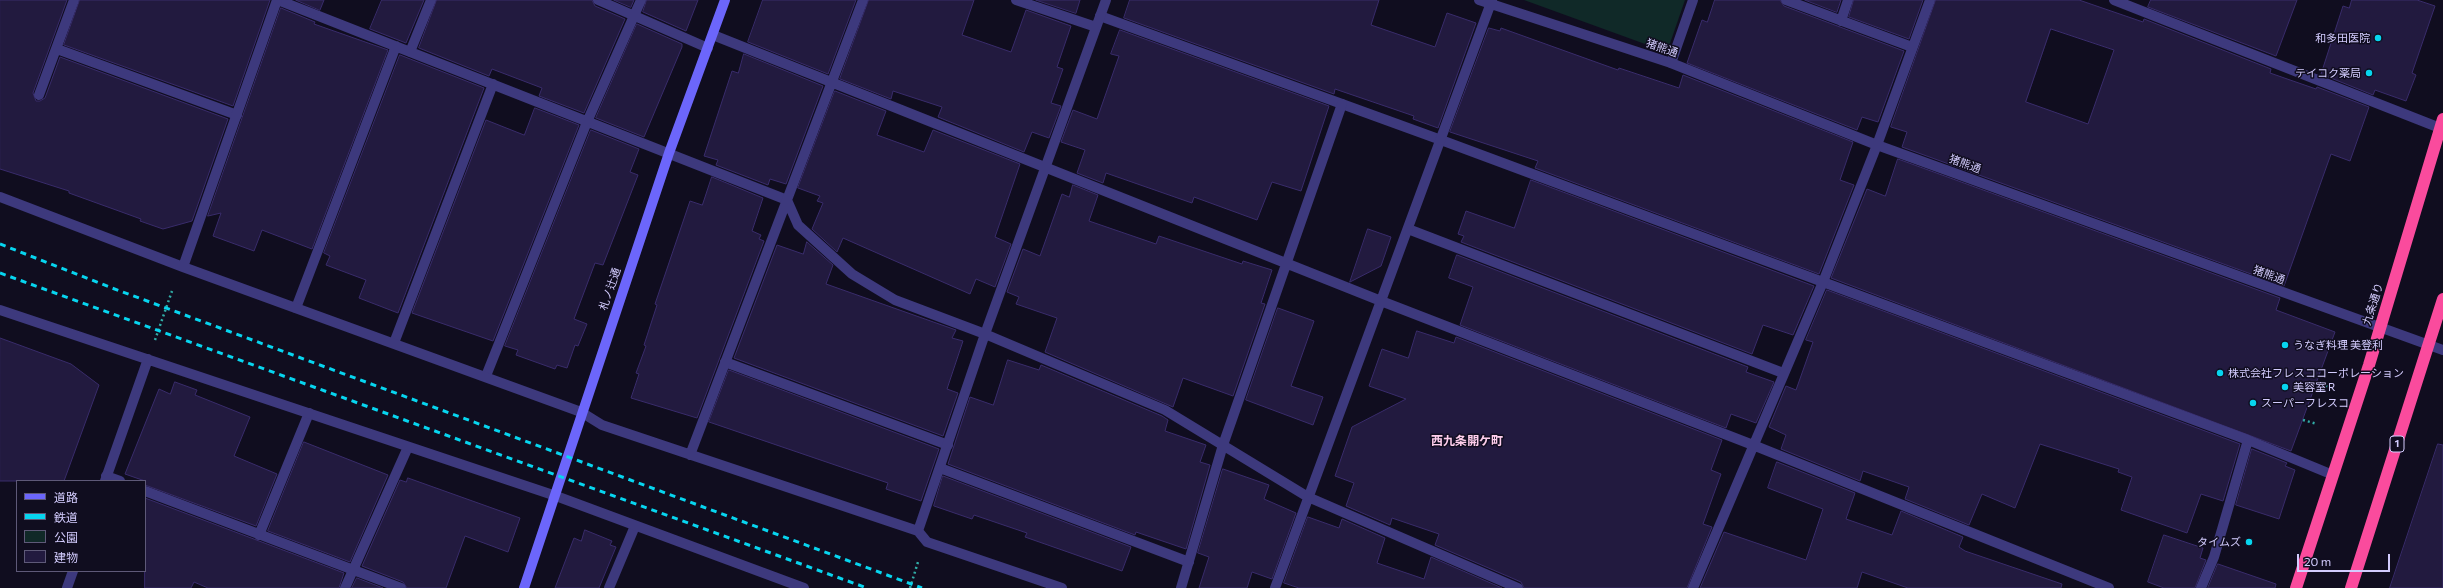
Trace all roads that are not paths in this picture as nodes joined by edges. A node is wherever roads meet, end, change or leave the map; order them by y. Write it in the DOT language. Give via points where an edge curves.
graph roads {
  1 [pos="74,0"];
  2 [pos="278,0"];
  3 [pos="431,0"];
  4 [pos="598,0"];
  5 [pos="641,0"];
  6 [pos="725,0"];
  7 [pos="863,0"];
  8 [pos="1016,0"];
  9 [pos="1106,0"];
  10 [pos="1479,0"];
  11 [pos="1693,0"];
  12 [pos="1786,0"];
  13 [pos="1848,0"];
  14 [pos="1930,0"];
  15 [pos="2114,0"];
  16 [pos="1491,2"];
  17 [pos="2138,4"];
  18 [pos="635,15"];
  19 [pos="1100,16"];
  20 [pos="1840,21"];
  21 [pos="1096,27"];
  22 [pos="713,35"];
  23 [pos="396,46"];
  24 [pos="1912,47"];
  25 [pos="708,48"];
  26 [pos="58,49"];
  27 [pos="410,52"];
  28 [pos="1671,63"];
  29 [pos="831,83"];
  30 [pos="493,84"];
  31 [pos="39,95"];
  32 [pos="1342,104"];
  33 [pos="237,115"];
  34 [pos="587,122"];
  35 [pos="2442,123"];
  36 [pos="1441,140"];
  37 [pos="1877,145"];
  38 [pos="669,153"];
  39 [pos="1045,168"];
  40 [pos="0,197"];
  41 [pos="787,200"];
  42 [pos="1408,229"];
  43 [pos="1286,263"];
  44 [pos="183,266"];
  45 [pos="1823,282"];
  46 [pos="2443,299"];
  47 [pos="1381,301"];
  48 [pos="296,308"];
  49 [pos="0,310"];
  50 [pos="2379,327"];
  51 [pos="985,334"];
  52 [pos="394,343"];
  53 [pos="2428,345"];
  54 [pos="2443,350"];
  55 [pos="148,359"];
  56 [pos="725,362"];
  57 [pos="1783,373"];
  58 [pos="486,376"];
  59 [pos="581,412"];
  60 [pos="309,413"];
  61 [pos="2248,440"];
  62 [pos="948,445"];
  63 [pos="1223,445"];
  64 [pos="1752,445"];
  65 [pos="408,447"];
  66 [pos="690,455"];
  67 [pos="940,468"];
  68 [pos="2333,476"];
  69 [pos="106,478"];
  70 [pos="146,491"];
  71 [pos="556,496"];
  72 [pos="1308,497"];
  73 [pos="635,526"];
  74 [pos="918,532"];
  75 [pos="259,534"];
  76 [pos="1189,562"];
  77 [pos="352,570"];
  78 [pos="73,572"];
  79 [pos="69,588"];
  80 [pos="345,588"];
  81 [pos="401,588"];
  82 [pos="524,588"];
  83 [pos="609,588"];
  84 [pos="804,588"];
  85 [pos="1062,588"];
  86 [pos="1182,588"];
  87 [pos="1274,588"];
  88 [pos="1518,588"];
  89 [pos="1693,588"];
  90 [pos="2109,588"];
  91 [pos="2201,588"];
  92 [pos="2296,588"];
  93 [pos="2351,588"];
  1 -- 26 [label="street"];
  2 -- 23 [label="street"];
  2 -- 33 [label="street"];
  3 -- 27 [label="street"];
  4 -- 18 [label="street"];
  5 -- 18 [label="street"];
  6 -- 22 [label="street, 札ノ辻通"];
  7 -- 29 [label="street"];
  8 -- 21 [label="street"];
  9 -- 19 [label="street"];
  10 -- 16 [label="street, 猪熊通"];
  11 -- 28 [label="street"];
  12 -- 20 [label="street"];
  13 -- 20 [label="street"];
  14 -- 24 [label="street"];
  15 -- 17 [label="street"];
  16 -- 28 [label="street, 猪熊通"];
  16 -- 36 [label="street"];
  17 -- 35 [label="street"];
  18 -- 25 [label="street"];
  18 -- 34 [label="street"];
  19 -- 21 [label="street"];
  19 -- 32 [label="street"];
  20 -- 24 [label="street"];
  21 -- 39 [label="street"];
  22 -- 25 [label="street, 札ノ辻通"];
  22 -- 29 [label="street"];
  23 -- 27 [label="street"];
  23 -- 48 [label="street"];
  24 -- 37 [label="street"];
  25 -- 38 [label="street, 札ノ辻通"];
  26 -- 31 [label="street"];
  26 -- 33 [label="street"];
  27 -- 30 [label="street"];
  28 -- 37 [label="street, 猪熊通"];
  29 -- 39 [label="street"];
  29 -- 41 [label="street"];
  30 -- 34 [label="street"];
  30 -- 52 [label="street"];
  32 -- 36 [label="street"];
  32 -- 43 [label="street"];
  33 -- 44 [label="street"];
  34 -- 38 [label="street"];
  34 -- 58 [label="street"];
  35 -- 50 [label="highway, 九条通り"];
  36 -- 42 [label="street"];
  36 -- 45 [label="street"];
  37 -- 45 [label="street"];
  37 -- 50 [label="street, 猪熊通"];
  38 -- 41 [label="street"];
  38 -- 59 [label="street, 札ノ辻通"];
  39 -- 43 [label="street"];
  39 -- 51 [label="street"];
  40 -- 44 [label="street"];
  41 -- 51 [label="street" via="798,225 852,274 895,300"];
  41 -- 56 [label="street"];
  42 -- 47 [label="street"];
  42 -- 57 [label="street"];
  43 -- 47 [label="street"];
  43 -- 63 [label="street"];
  44 -- 48 [label="street"];
  45 -- 57 [label="street"];
  45 -- 61 [label="street"];
  46 -- 53 [label="highway, 1"];
  47 -- 64 [label="street"];
  47 -- 72 [label="street"];
  48 -- 52 [label="street"];
  49 -- 55 [label="street"];
  50 -- 53 [label="street, 猪熊通"];
  50 -- 68 [label="highway, 九条通り"];
  51 -- 62 [label="street"];
  51 -- 63 [label="street" via="1165,410"];
  52 -- 58 [label="street"];
  53 -- 54 [label="street, 猪熊通"];
  53 -- 93 [label="highway, 1"];
  55 -- 60 [label="street"];
  55 -- 69 [label="street"];
  56 -- 62 [label="street"];
  56 -- 66 [label="street"];
  57 -- 64 [label="street"];
  58 -- 59 [label="street"];
  59 -- 66 [label="street" via="602,425"];
  59 -- 71 [label="street, 札ノ辻通"];
  60 -- 65 [label="street"];
  60 -- 75 [label="street"];
  61 -- 68 [label="street"];
  61 -- 91 [label="street" via="2214,557"];
  62 -- 67 [label="street"];
  63 -- 72 [label="street"];
  63 -- 76 [label="street"];
  64 -- 89 [label="street"];
  64 -- 90 [label="street"];
  65 -- 71 [label="street"];
  65 -- 77 [label="street"];
  66 -- 74 [label="street"];
  67 -- 74 [label="street"];
  67 -- 76 [label="street"];
  68 -- 92 [label="highway, 九条通り"];
  70 -- 75 [label="street"];
  71 -- 73 [label="street"];
  71 -- 82 [label="street, 札ノ辻通"];
  72 -- 87 [label="street"];
  72 -- 88 [label="street"];
  73 -- 83 [label="street"];
  73 -- 84 [label="street"];
  74 -- 85 [label="street" via="927,542"];
  75 -- 77 [label="street"];
  76 -- 86 [label="street"];
  77 -- 80 [label="street"];
  77 -- 81 [label="street"];
  78 -- 79 [label="street"];
}
